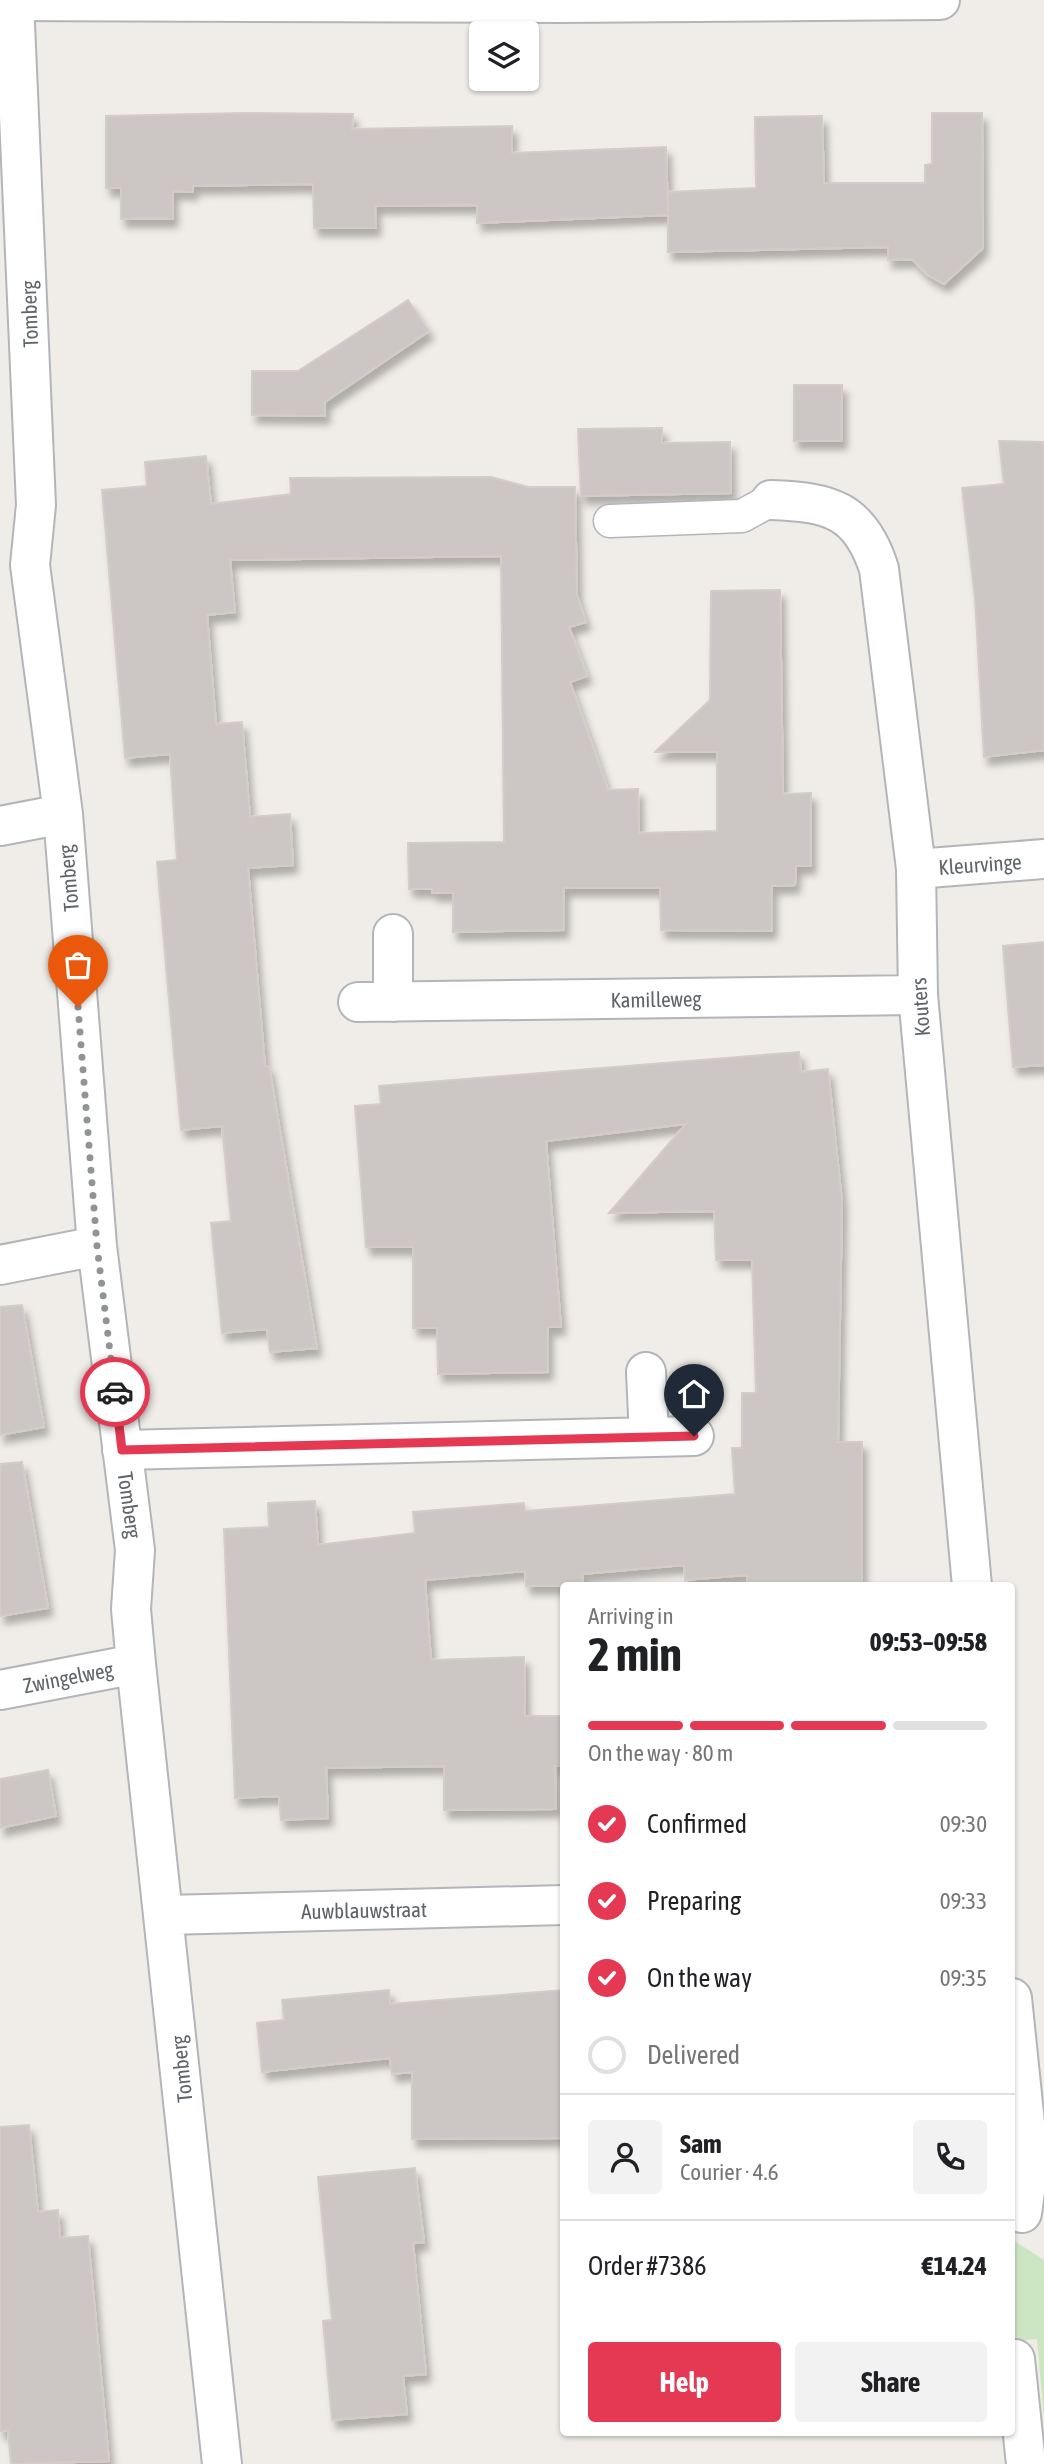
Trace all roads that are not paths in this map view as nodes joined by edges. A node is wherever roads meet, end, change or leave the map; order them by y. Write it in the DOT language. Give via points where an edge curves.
graph roads {
  1 [pos="940,0"];
  2 [pos="0,1"];
  3 [pos="14,1"];
  4 [pos="771,500"];
  5 [pos="610,521"];
  6 [pos="63,814"];
  7 [pos="0,826"];
  8 [pos="1044,859"];
  9 [pos="916,869"];
  10 [pos="393,934"];
  11 [pos="918,995"];
  12 [pos="97,1246"];
  13 [pos="0,1265"];
  14 [pos="646,1372"];
  15 [pos="694,1436"];
  16 [pos="649,1437"];
  17 [pos="122,1450"];
  18 [pos="972,1582"];
  19 [pos="136,1664"];
  20 [pos="0,1690"];
  21 [pos="560,1905"];
  22 [pos="165,1914"];
  23 [pos="1015,2027"];
  24 [pos="1022,2213"];
  25 [pos="1015,2358"];
  26 [pos="222,2464"];
  27 [pos="1026,2464"];
  1 -- 3 [label="street"];
  2 -- 3 [label="street"];
  3 -- 6 [label="street, Tomberg" via="36,505 30,565"];
  4 -- 5 [label="lane" via="742,516"];
  4 -- 9 [label="street, Kouters" via="811,501 833,509 854,523 875,557"];
  6 -- 7 [label="street"];
  6 -- 12 [label="street, Tomberg"];
  8 -- 9 [label="street, Kleurvinge"];
  9 -- 11 [label="street, Kouters"];
  10 -- 11 [label="street, Kamilleweg" via="376,1002"];
  11 -- 18 [label="street, Kouters"];
  12 -- 13 [label="street"];
  12 -- 17 [label="street, Tomberg"];
  14 -- 16 [label="street"];
  15 -- 16 [label="street"];
  16 -- 17 [label="street"];
  17 -- 19 [label="street, Tomberg" via="135,1550 131,1609"];
  19 -- 20 [label="street, Zwingelweg"];
  19 -- 22 [label="street, Tomberg"];
  21 -- 22 [label="street, Auwblauwstraat"];
  22 -- 26 [label="street, Tomberg"];
  23 -- 24 [label="street" via="1029,2162"];
  25 -- 27 [label="street"];
}
